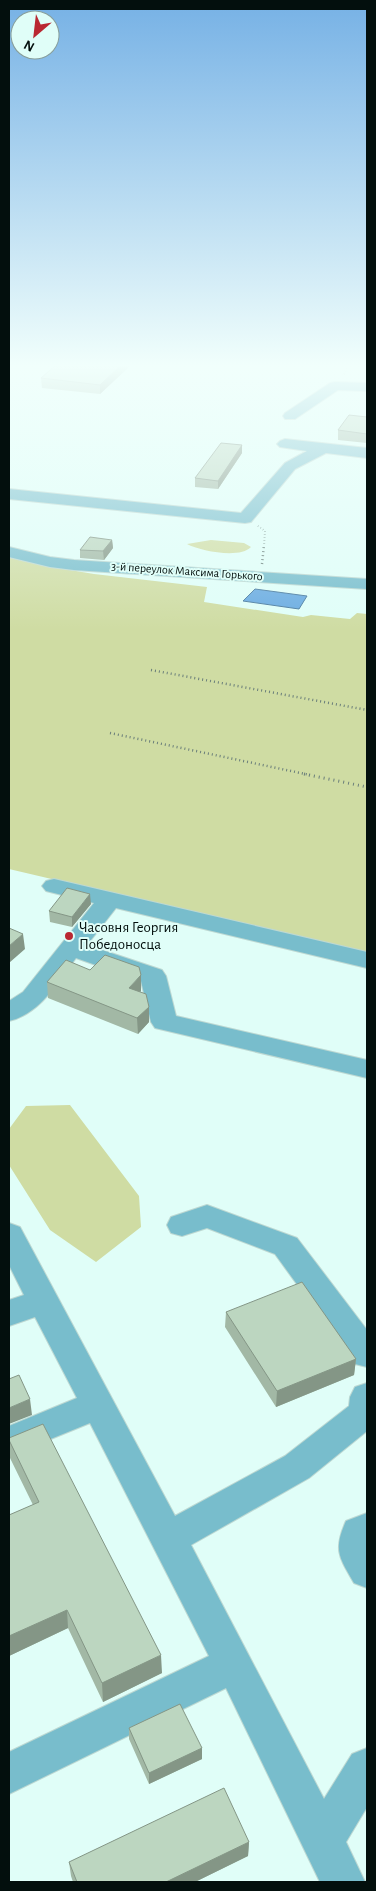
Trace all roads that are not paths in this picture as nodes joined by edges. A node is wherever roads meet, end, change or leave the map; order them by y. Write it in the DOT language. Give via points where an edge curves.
graph roads {
  1 [pos="314,453"];
  2 [pos="9,494"];
  3 [pos="9,552"];
  4 [pos="367,584"];
  5 [pos="54,886"];
  6 [pos="110,899"];
  7 [pos="71,948"];
  8 [pos="367,960"];
  9 [pos="9,1013"];
  10 [pos="367,1069"];
  11 [pos="182,1225"];
  12 [pos="9,1235"];
  13 [pos="43,1300"];
  14 [pos="9,1313"];
  15 [pos="367,1354"];
  16 [pos="367,1397"];
  17 [pos="98,1404"];
  18 [pos="9,1441"];
  19 [pos="367,1529"];
  20 [pos="168,1539"];
  21 [pos="367,1571"];
  22 [pos="234,1664"];
  23 [pos="367,1769"];
  24 [pos="9,1772"];
  25 [pos="322,1840"];
  26 [pos="343,1882"];
  1 -- 2 [label="street" via="290,466 245,518"];
  3 -- 4 [label="street, 3-й переулок Максима Горького" via="66,564"];
  5 -- 6 [label="street"];
  6 -- 7 [label="street"];
  6 -- 8 [label="street"];
  7 -- 9 [label="street" via="32,998"];
  7 -- 10 [label="street" via="153,976 164,1022"];
  11 -- 15 [label="street" via="207,1216 286,1246"];
  12 -- 13 [label="street"];
  13 -- 14 [label="street"];
  13 -- 17 [label="street"];
  16 -- 20 [label="street" via="365,1413 297,1467"];
  17 -- 18 [label="street"];
  17 -- 20 [label="street"];
  19 -- 21 [label="street" via="359,1533 356,1552"];
  20 -- 22 [label="street"];
  22 -- 24 [label="street"];
  22 -- 25 [label="street"];
  23 -- 25 [label="street"];
  25 -- 26 [label="street"];
}
